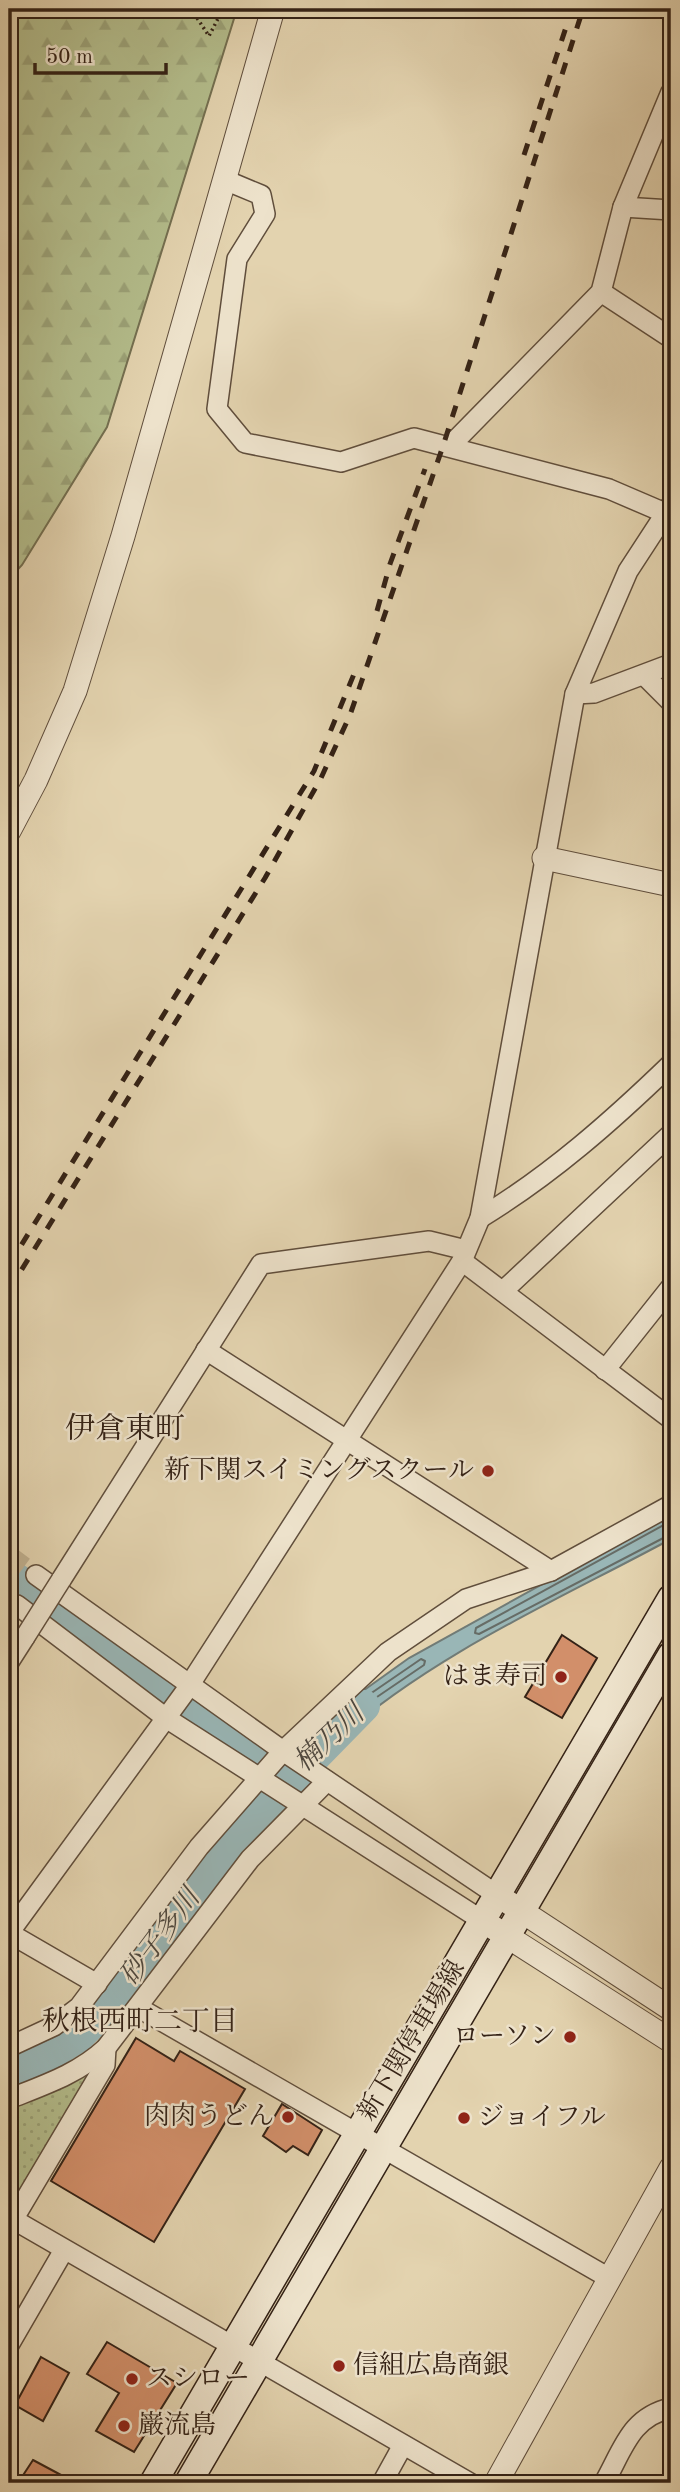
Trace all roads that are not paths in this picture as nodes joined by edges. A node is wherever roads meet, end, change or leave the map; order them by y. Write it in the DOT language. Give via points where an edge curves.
graph roads {
  1 [pos="273,9"];
  2 [pos="671,92"];
  3 [pos="225,180"];
  4 [pos="623,206"];
  5 [pos="671,211"];
  6 [pos="601,292"];
  7 [pos="671,338"];
  8 [pos="452,445"];
  9 [pos="668,509"];
  10 [pos="671,664"];
  11 [pos="644,675"];
  12 [pos="575,694"];
  13 [pos="671,702"];
  14 [pos="9,831"];
  15 [pos="544,858"];
  16 [pos="671,885"];
  17 [pos="671,1064"];
  18 [pos="671,1134"];
  19 [pos="480,1218"];
  20 [pos="464,1255"];
  21 [pos="671,1287"];
  22 [pos="503,1291"];
  23 [pos="206,1350"];
  24 [pos="605,1370"];
  25 [pos="671,1419"];
  26 [pos="348,1440"];
  27 [pos="671,1505"];
  28 [pos="551,1571"];
  29 [pos="36,1575"];
  30 [pos="671,1598"];
  31 [pos="17,1605"];
  32 [pos="671,1655"];
  33 [pos="9,1662"];
  34 [pos="188,1688"];
  35 [pos="170,1713"];
  36 [pos="284,1754"];
  37 [pos="263,1778"];
  38 [pos="325,1780"];
  39 [pos="300,1805"];
  40 [pos="497,1895"];
  41 [pos="523,1913"];
  42 [pos="483,1921"];
  43 [pos="9,1933"];
  44 [pos="508,1936"];
  45 [pos="97,1984"];
  46 [pos="139,2008"];
  47 [pos="671,2009"];
  48 [pos="671,2041"];
  49 [pos="9,2047"];
  50 [pos="106,2048"];
  51 [pos="9,2099"];
  52 [pos="357,2134"];
  53 [pos="382,2150"];
  54 [pos="671,2168"];
  55 [pos="11,2218"];
  56 [pos="64,2250"];
  57 [pos="609,2278"];
  58 [pos="9,2345"];
  59 [pos="232,2347"];
  60 [pos="258,2363"];
  61 [pos="671,2409"];
  62 [pos="403,2445"];
  63 [pos="153,2483"];
  64 [pos="188,2483"];
  65 [pos="382,2483"];
  66 [pos="470,2483"];
  67 [pos="496,2483"];
  68 [pos="604,2483"];
  1 -- 3 [label="street"];
  2 -- 4 [label="street"];
  3 -- 8 [label="street" via="261,195 265,214 237,259 217,409 245,443 341,462 414,438"];
  3 -- 14 [label="street" via="75,691"];
  4 -- 5 [label="street"];
  4 -- 6 [label="street"];
  6 -- 7 [label="street"];
  6 -- 8 [label="street"];
  8 -- 9 [label="street"];
  9 -- 12 [label="street" via="628,571"];
  10 -- 11 [label="street"];
  11 -- 12 [label="street" via="594,693"];
  11 -- 13 [label="street"];
  12 -- 15 [label="street"];
  15 -- 16 [label="street"];
  15 -- 19 [label="street"];
  17 -- 19 [label="street" via="606,1127 518,1195"];
  18 -- 22 [label="street"];
  19 -- 20 [label="street"];
  20 -- 22 [label="street"];
  20 -- 23 [label="street" via="429,1241 261,1264"];
  20 -- 26 [label="street"];
  21 -- 24 [label="street"];
  22 -- 24 [label="street"];
  23 -- 26 [label="street"];
  23 -- 33 [label="street, bridge"];
  24 -- 25 [label="street"];
  26 -- 28 [label="street"];
  26 -- 34 [label="street"];
  27 -- 28 [label="street"];
  28 -- 36 [label="street" via="455,1607 388,1653"];
  29 -- 34 [label="street"];
  30 -- 40 [label="main road, 新下関停車場線"];
  31 -- 35 [label="street"];
  32 -- 41 [label="main road, 新下関停車場線"];
  34 -- 35 [label="street"];
  34 -- 36 [label="street"];
  35 -- 37 [label="street"];
  35 -- 43 [label="street"];
  36 -- 37 [label="street"];
  36 -- 38 [label="street"];
  37 -- 39 [label="street"];
  37 -- 45 [label="street" via="199,1847"];
  38 -- 39 [label="street"];
  38 -- 40 [label="street"];
  39 -- 42 [label="street"];
  39 -- 46 [label="street" via="250,1859"];
  40 -- 41 [label="street"];
  40 -- 42 [label="main road, 新下関停車場線"];
  41 -- 44 [label="main road, 新下関停車場線"];
  41 -- 47 [label="street"];
  42 -- 44 [label="street"];
  42 -- 52 [label="main road, 新下関停車場線"];
  43 -- 45 [label="street"];
  44 -- 48 [label="street"];
  44 -- 53 [label="main road, 新下関停車場線"];
  45 -- 49 [label="street" via="79,2007 54,2026"];
  46 -- 50 [label="street"];
  46 -- 52 [label="street"];
  50 -- 51 [label="street" via="68,2075"];
  50 -- 55 [label="street" via="105,2065"];
  52 -- 53 [label="street"];
  52 -- 59 [label="main road, 新下関停車場線"];
  53 -- 57 [label="street"];
  53 -- 60 [label="main road, 新下関停車場線"];
  54 -- 57 [label="street"];
  55 -- 56 [label="street"];
  56 -- 58 [label="street"];
  56 -- 59 [label="street"];
  57 -- 67 [label="street"];
  59 -- 60 [label="street"];
  59 -- 63 [label="main road, 新下関停車場線"];
  60 -- 62 [label="street"];
  60 -- 64 [label="main road, 新下関停車場線"];
  61 -- 68 [label="street" via="646,2416 634,2429"];
  62 -- 65 [label="street"];
  62 -- 66 [label="street"];
}
